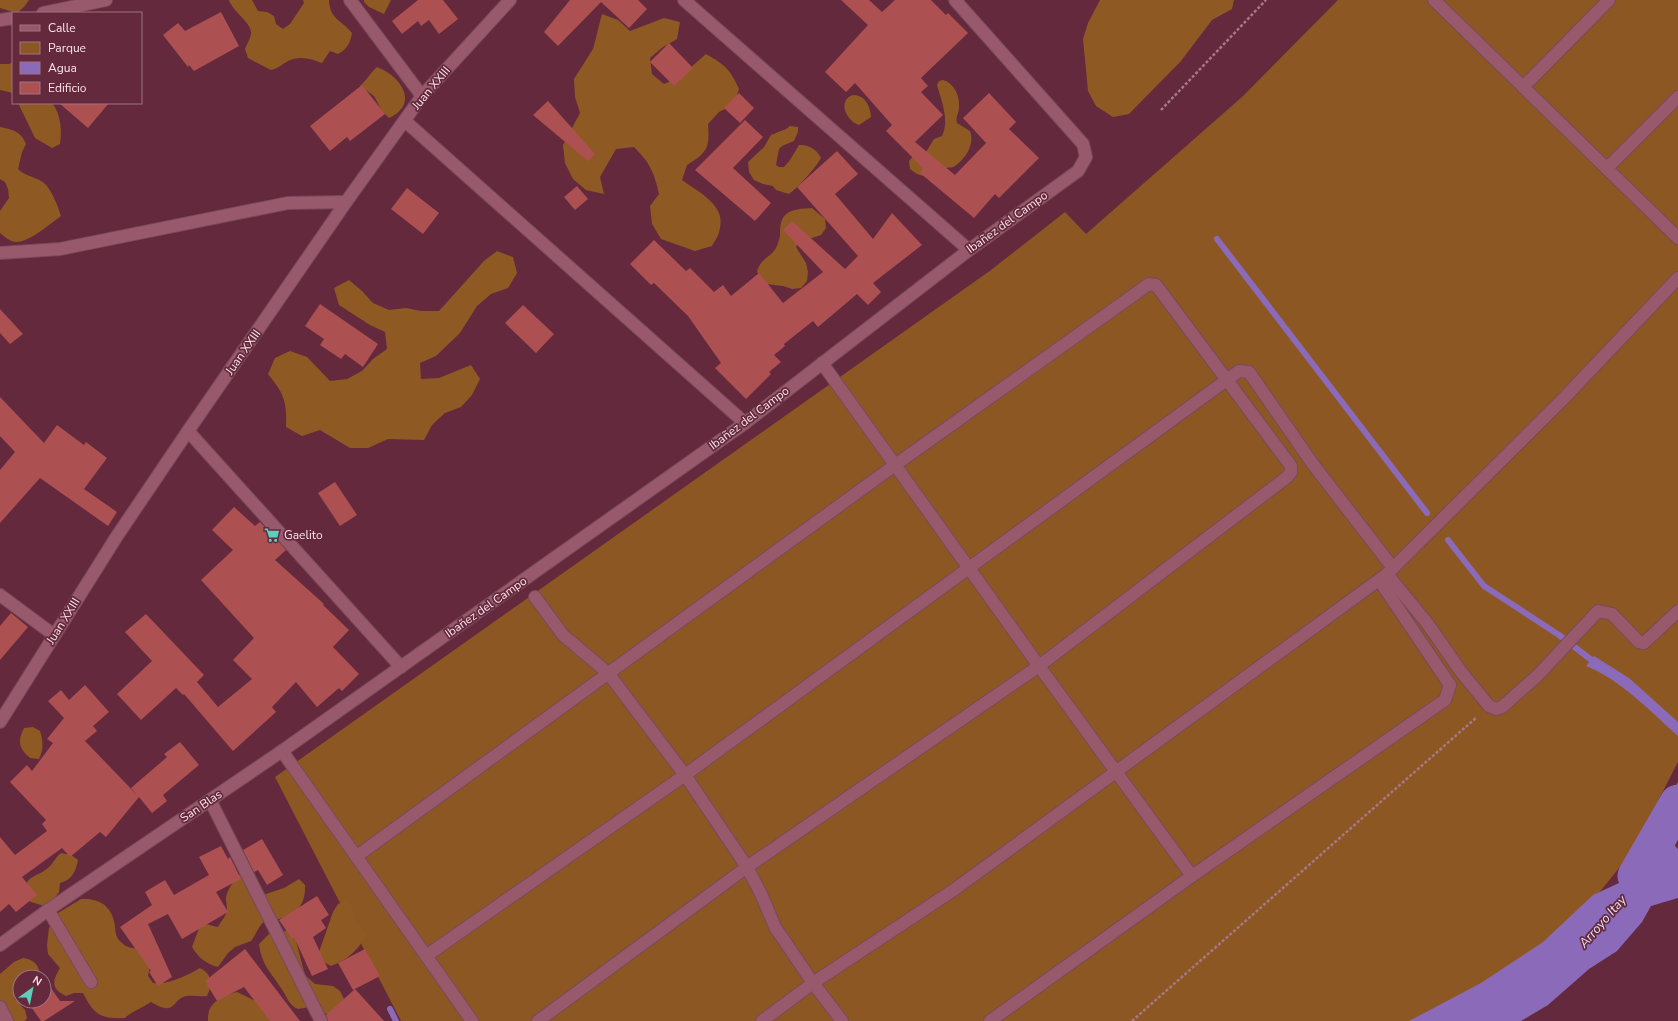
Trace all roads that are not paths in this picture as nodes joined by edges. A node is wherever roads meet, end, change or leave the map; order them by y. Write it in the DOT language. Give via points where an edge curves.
graph roads {
  1 [pos="106,0"];
  2 [pos="350,0"];
  3 [pos="510,0"];
  4 [pos="684,0"];
  5 [pos="955,0"];
  6 [pos="1434,0"];
  7 [pos="1609,0"];
  8 [pos="48,12"];
  9 [pos="12,18"];
  10 [pos="0,20"];
  11 [pos="1524,87"];
  12 [pos="422,96"];
  13 [pos="1678,96"];
  14 [pos="405,121"];
  15 [pos="1607,168"];
  16 [pos="346,202"];
  17 [pos="1678,238"];
  18 [pos="969,250"];
  19 [pos="0,253"];
  20 [pos="1678,278"];
  21 [pos="822,363"];
  22 [pos="1226,380"];
  23 [pos="745,423"];
  24 [pos="188,431"];
  25 [pos="895,465"];
  26 [pos="969,568"];
  27 [pos="1386,574"];
  28 [pos="0,595"];
  29 [pos="535,597"];
  30 [pos="1678,611"];
  31 [pos="54,636"];
  32 [pos="1039,666"];
  33 [pos="402,667"];
  34 [pos="608,673"];
  35 [pos="0,722"];
  36 [pos="282,751"];
  37 [pos="1117,773"];
  38 [pos="685,775"];
  39 [pos="210,800"];
  40 [pos="357,856"];
  41 [pos="747,866"];
  42 [pos="1192,876"];
  43 [pos="48,910"];
  44 [pos="0,945"];
  45 [pos="426,956"];
  46 [pos="91,982"];
  47 [pos="813,983"];
  48 [pos="0,1008"];
  49 [pos="8,1021"];
  50 [pos="321,1021"];
  51 [pos="472,1021"];
  52 [pos="538,1021"];
  53 [pos="762,1021"];
  54 [pos="842,1021"];
  55 [pos="990,1021"];
  1 -- 8 [label="street"];
  2 -- 12 [label="street"];
  3 -- 12 [label="street, Juan XXIII"];
  4 -- 18 [label="street"];
  5 -- 18 [label="street, Ibañez del Campo" via="1083,144 1086,157 1078,171"];
  6 -- 11 [label="street"];
  7 -- 11 [label="street"];
  9 -- 10 [label="street"];
  11 -- 15 [label="street"];
  12 -- 14 [label="street, Juan XXIII"];
  13 -- 15 [label="street"];
  14 -- 16 [label="street, Juan XXIII"];
  14 -- 23 [label="street"];
  15 -- 17 [label="street"];
  16 -- 19 [label="street" via="288,203 60,249"];
  16 -- 24 [label="street, Juan XXIII"];
  18 -- 21 [label="street, Ibañez del Campo"];
  20 -- 27 [label="street" via="1564,398"];
  21 -- 23 [label="street, Ibañez del Campo"];
  21 -- 25 [label="street"];
  22 -- 25 [label="street" via="1156,285 1149,284"];
  22 -- 26 [label="street"];
  22 -- 27 [label="street" via="1239,371 1248,372 1312,462"];
  22 -- 32 [label="street" via="1291,466 1291,472"];
  23 -- 33 [label="street, Ibañez del Campo"];
  24 -- 31 [label="street, Juan XXIII"];
  24 -- 33 [label="street"];
  25 -- 26 [label="street"];
  25 -- 34 [label="street"];
  26 -- 32 [label="street"];
  26 -- 38 [label="street"];
  27 -- 30 [label="street" via="1427,623 1462,673 1489,706 1496,709 1502,707 1538,675 1598,612 1612,614 1639,642 1644,643"];
  27 -- 37 [label="street"];
  27 -- 42 [label="street" via="1450,685 1445,700"];
  28 -- 31 [label="street"];
  29 -- 34 [label="street" via="563,635"];
  31 -- 35 [label="street, Juan XXIII"];
  32 -- 37 [label="street"];
  32 -- 41 [label="street"];
  33 -- 36 [label="street, San Blas"];
  34 -- 38 [label="street"];
  34 -- 40 [label="street"];
  36 -- 39 [label="street, San Blas"];
  36 -- 40 [label="street"];
  37 -- 42 [label="street"];
  37 -- 47 [label="street" via="955,889"];
  38 -- 41 [label="street"];
  38 -- 45 [label="street"];
  39 -- 43 [label="street, San Blas"];
  39 -- 50 [label="street"];
  40 -- 45 [label="street"];
  41 -- 47 [label="street" via="775,927"];
  41 -- 52 [label="street"];
  42 -- 55 [label="street"];
  43 -- 44 [label="street, San Blas"];
  43 -- 46 [label="street"];
  45 -- 51 [label="street"];
  47 -- 53 [label="street"];
  47 -- 54 [label="street"];
  48 -- 49 [label="street"];
}
